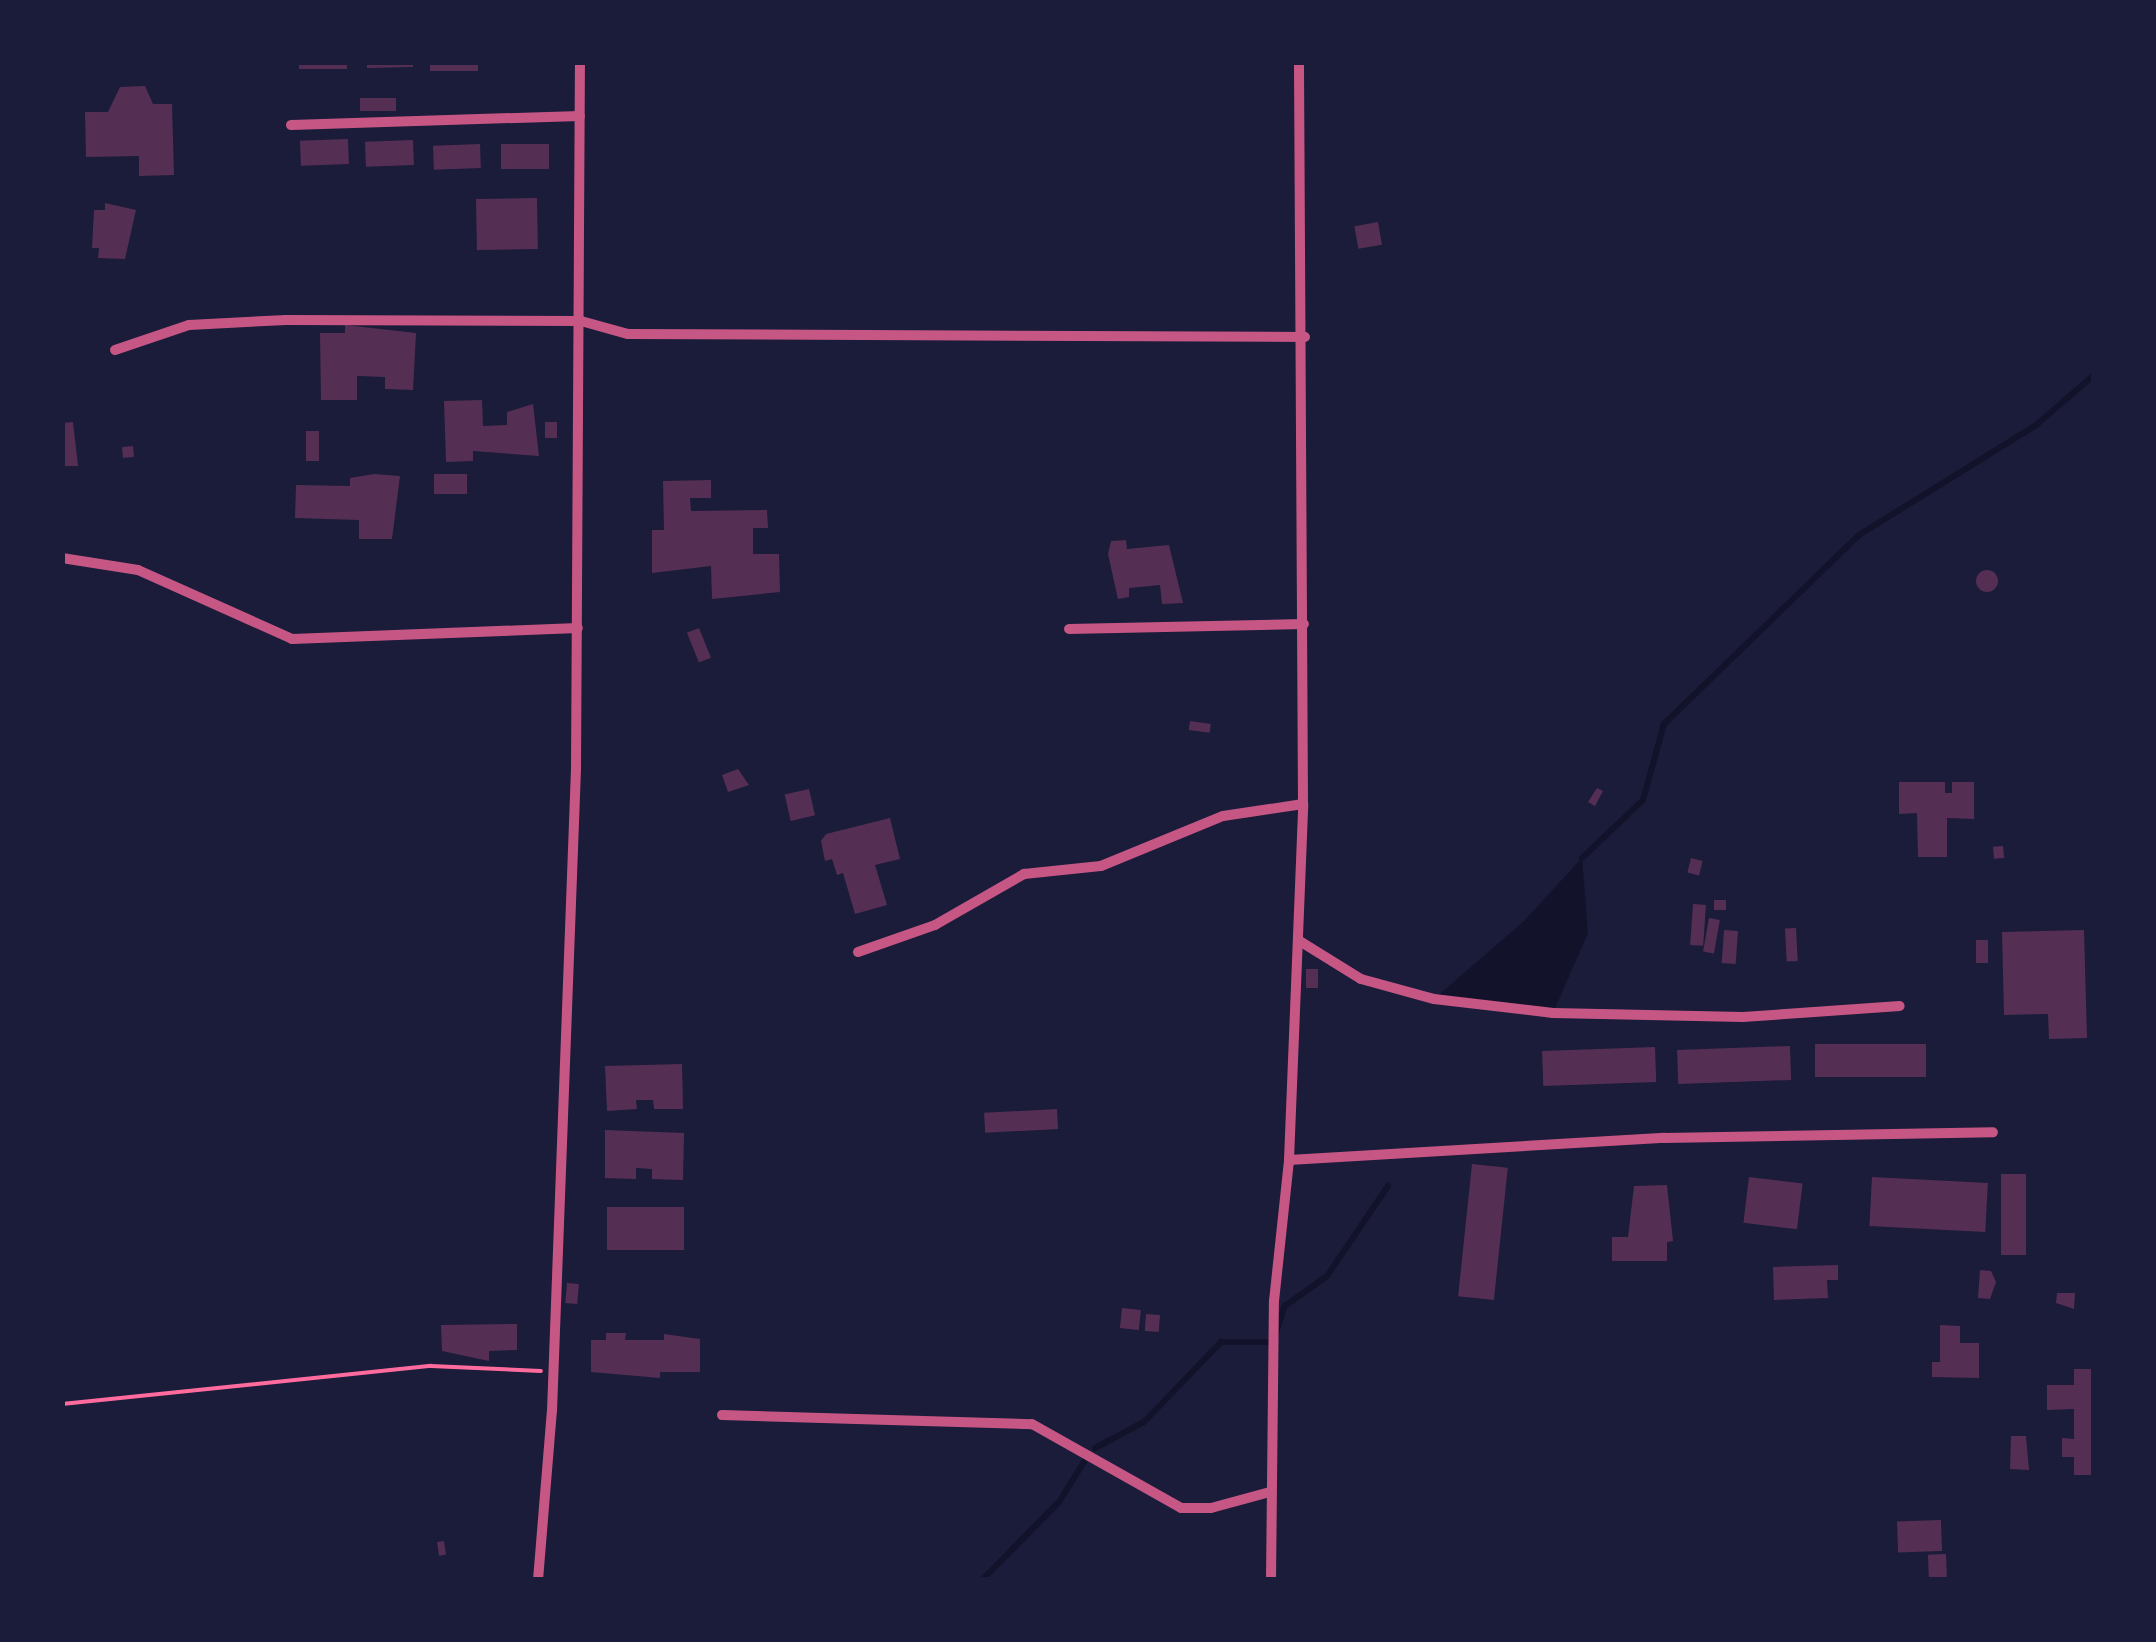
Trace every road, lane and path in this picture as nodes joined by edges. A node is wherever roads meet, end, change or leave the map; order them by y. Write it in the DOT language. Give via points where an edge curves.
graph roads {
  1 [pos="580,62"];
  2 [pos="1300,62"];
  3 [pos="580,116"];
  4 [pos="291,125"];
  5 [pos="581,321"];
  6 [pos="1305,337"];
  7 [pos="116,350"];
  8 [pos="62,558"];
  9 [pos="1304,624"];
  10 [pos="578,628"];
  11 [pos="1069,629"];
  12 [pos="1303,804"];
  13 [pos="1298,940"];
  14 [pos="858,952"];
  15 [pos="1900,1006"];
  16 [pos="1993,1132"];
  17 [pos="1289,1160"];
  18 [pos="553,1372"];
  19 [pos="62,1404"];
  20 [pos="722,1415"];
  21 [pos="1270,1492"];
  22 [pos="538,1580"];
  23 [pos="1271,1580"];
  1 -- 3 [label="street"];
  2 -- 6 [label="street"];
  3 -- 4 [label="street"];
  3 -- 5 [label="street"];
  5 -- 6 [label="street" via="628,334"];
  5 -- 7 [label="street" via="188,326"];
  5 -- 10 [label="street"];
  6 -- 9 [label="street"];
  8 -- 10 [label="street" via="138,570 292,639"];
  9 -- 11 [label="street"];
  9 -- 12 [label="street"];
  10 -- 18 [label="street"];
  12 -- 13 [label="street"];
  12 -- 14 [label="street" via="1222,816 1101,866 1024,874 935,925"];
  13 -- 15 [label="street" via="1361,979 1434,1000 1554,1014 1743,1017"];
  13 -- 17 [label="street"];
  16 -- 17 [label="street" via="1664,1138"];
  17 -- 21 [label="street" via="1274,1301"];
  18 -- 19 [label="path" via="431,1366"];
  18 -- 22 [label="street"];
  20 -- 21 [label="street" via="1032,1424 1180,1508 1210,1508"];
  21 -- 23 [label="street"];
}
